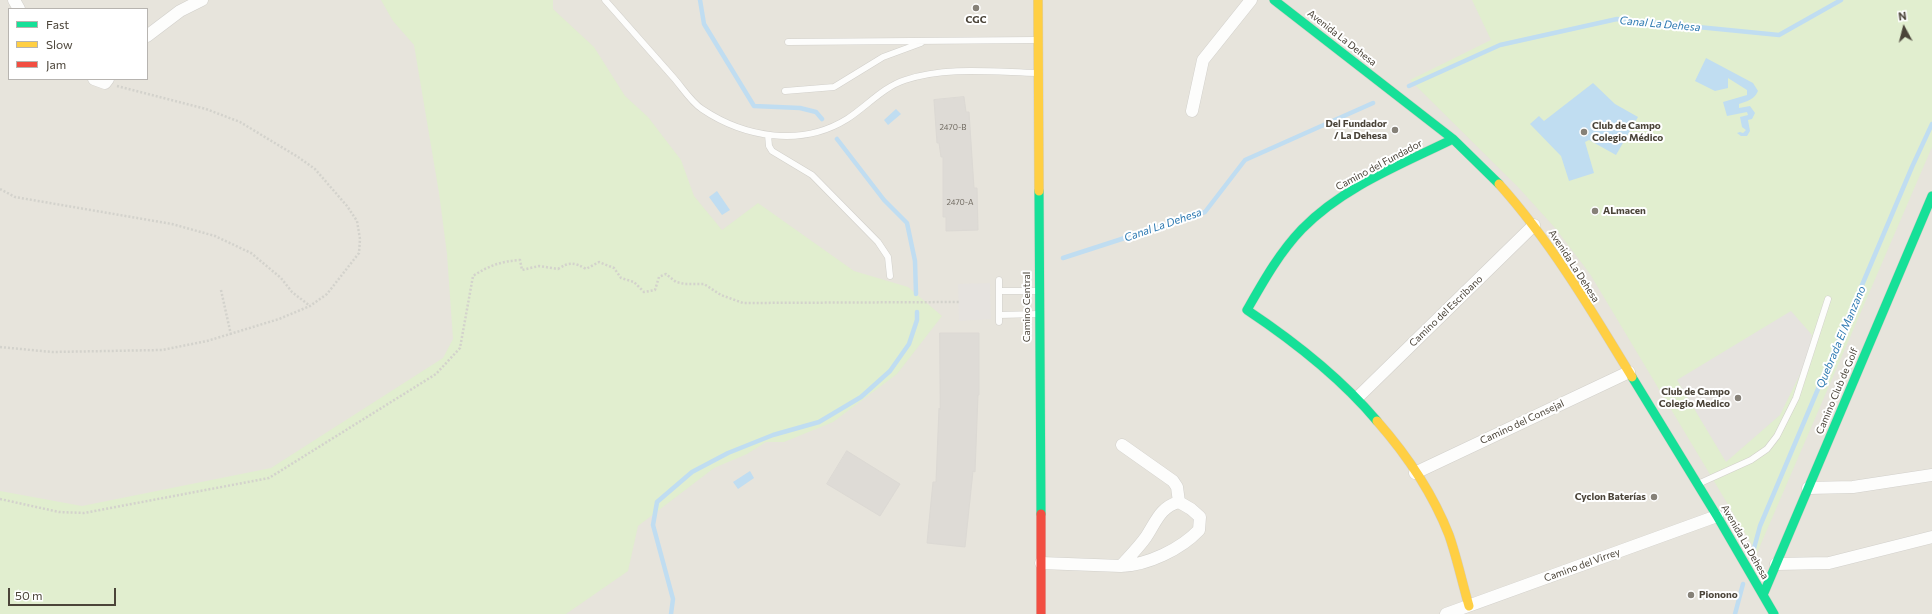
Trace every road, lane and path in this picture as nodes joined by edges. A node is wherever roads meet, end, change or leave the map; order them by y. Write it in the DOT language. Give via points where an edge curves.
graph roads {
  1 [pos="202,0"];
  2 [pos="605,0"];
  3 [pos="1038,0"];
  4 [pos="1251,0"];
  5 [pos="1274,0"];
  6 [pos="148,35"];
  7 [pos="1038,40"];
  8 [pos="788,42"];
  9 [pos="926,42"];
  10 [pos="1037,73"];
  11 [pos="102,80"];
  12 [pos="785,91"];
  13 [pos="1192,111"];
  14 [pos="768,135"];
  15 [pos="1453,139"];
  16 [pos="0,189"];
  17 [pos="1932,196"];
  18 [pos="1534,225"];
  19 [pos="890,276"];
  20 [pos="999,280"];
  21 [pos="221,290"];
  22 [pos="999,291"];
  23 [pos="1038,291"];
  24 [pos="1828,299"];
  25 [pos="960,302"];
  26 [pos="310,306"];
  27 [pos="1038,314"];
  28 [pos="999,315"];
  29 [pos="999,322"];
  30 [pos="231,335"];
  31 [pos="0,347"];
  32 [pos="1629,372"];
  33 [pos="1358,397"];
  34 [pos="1122,445"];
  35 [pos="1416,472"];
  36 [pos="1932,476"];
  37 [pos="1698,484"];
  38 [pos="1808,488"];
  39 [pos="0,499"];
  40 [pos="1179,502"];
  41 [pos="1717,516"];
  42 [pos="1932,537"];
  43 [pos="1041,563"];
  44 [pos="1776,564"];
  45 [pos="1121,566"];
  46 [pos="1763,595"];
  47 [pos="1469,606"];
  48 [pos="1041,614"];
  49 [pos="1446,614"];
  50 [pos="1774,614"];
  1 -- 6 [label="street" via="180,11"];
  2 -- 14 [label="lane" via="700,108 740,128"];
  3 -- 7 [label="main road, Camino Central"];
  4 -- 13 [label="street" via="1203,60"];
  5 -- 15 [label="main road, Avenida La Dehesa"];
  7 -- 9 [label="lane"];
  7 -- 10 [label="main road, Camino Central"];
  8 -- 9 [label="lane"];
  9 -- 12 [label="lane" via="883,57 834,87"];
  10 -- 14 [label="lane" via="984,71 924,74 903,81 848,119 815,134"];
  10 -- 23 [label="main road, Camino Central"];
  11 -- 26 [label="path" via="206,109 240,122 298,157 315,169 329,184 357,221 359,253 327,294"];
  14 -- 19 [label="lane" via="772,151 812,175 878,242 888,257"];
  15 -- 18 [label="main road, Avenida La Dehesa" via="1488,171"];
  15 -- 33 [label="main road, Camino del Fundador" via="1354,188 1317,215 1275,262 1247,310 1298,344"];
  16 -- 26 [label="path" via="16,197 165,223 215,236 251,253"];
  17 -- 38 [label="main road, Camino Club de Golf"];
  18 -- 32 [label="main road, Avenida La Dehesa"];
  18 -- 33 [label="street, Camino del Escribano"];
  20 -- 22 [label="lane"];
  21 -- 30 [label="path"];
  22 -- 23 [label="lane"];
  22 -- 28 [label="lane"];
  23 -- 27 [label="main road, Camino Central"];
  24 -- 37 [label="lane" via="1796,398 1777,436 1767,449 1751,460"];
  25 -- 39 [label="path" via="743,303 721,295 704,284 676,282 666,274 659,277 655,290 644,292 634,282 621,278 614,268 600,262 586,269 578,264 567,263 558,269 539,266 522,270 520,260 507,260 489,266 473,276 460,348 436,374 269,478 84,513 59,512"];
  26 -- 30 [label="path"];
  27 -- 28 [label="lane"];
  27 -- 43 [label="main road, Camino Central"];
  28 -- 29 [label="lane"];
  30 -- 31 [label="path" via="162,350 52,352"];
  32 -- 35 [label="street, Camino del Consejal"];
  32 -- 37 [label="main road, Avenida La Dehesa"];
  33 -- 35 [label="main road"];
  34 -- 40 [label="street" via="1173,481 1177,487"];
  35 -- 47 [label="main road" via="1451,542"];
  36 -- 38 [label="street" via="1853,486"];
  37 -- 41 [label="main road, Avenida La Dehesa"];
  38 -- 44 [label="main road, Camino Club de Golf"];
  40 -- 45 [label="street" via="1170,505 1160,514 1146,538"];
  40 -- 45 [label="street" via="1200,517 1199,530 1170,552 1134,566"];
  41 -- 46 [label="main road, Avenida La Dehesa"];
  41 -- 47 [label="street, Camino del Virrey"];
  42 -- 44 [label="street" via="1829,563"];
  43 -- 45 [label="street"];
  43 -- 48 [label="main road, Camino Central"];
  44 -- 46 [label="main road, Camino Club de Golf"];
  46 -- 50 [label="main road, Avenida La Dehesa"];
  47 -- 49 [label="street, Camino del Virrey"];
}
